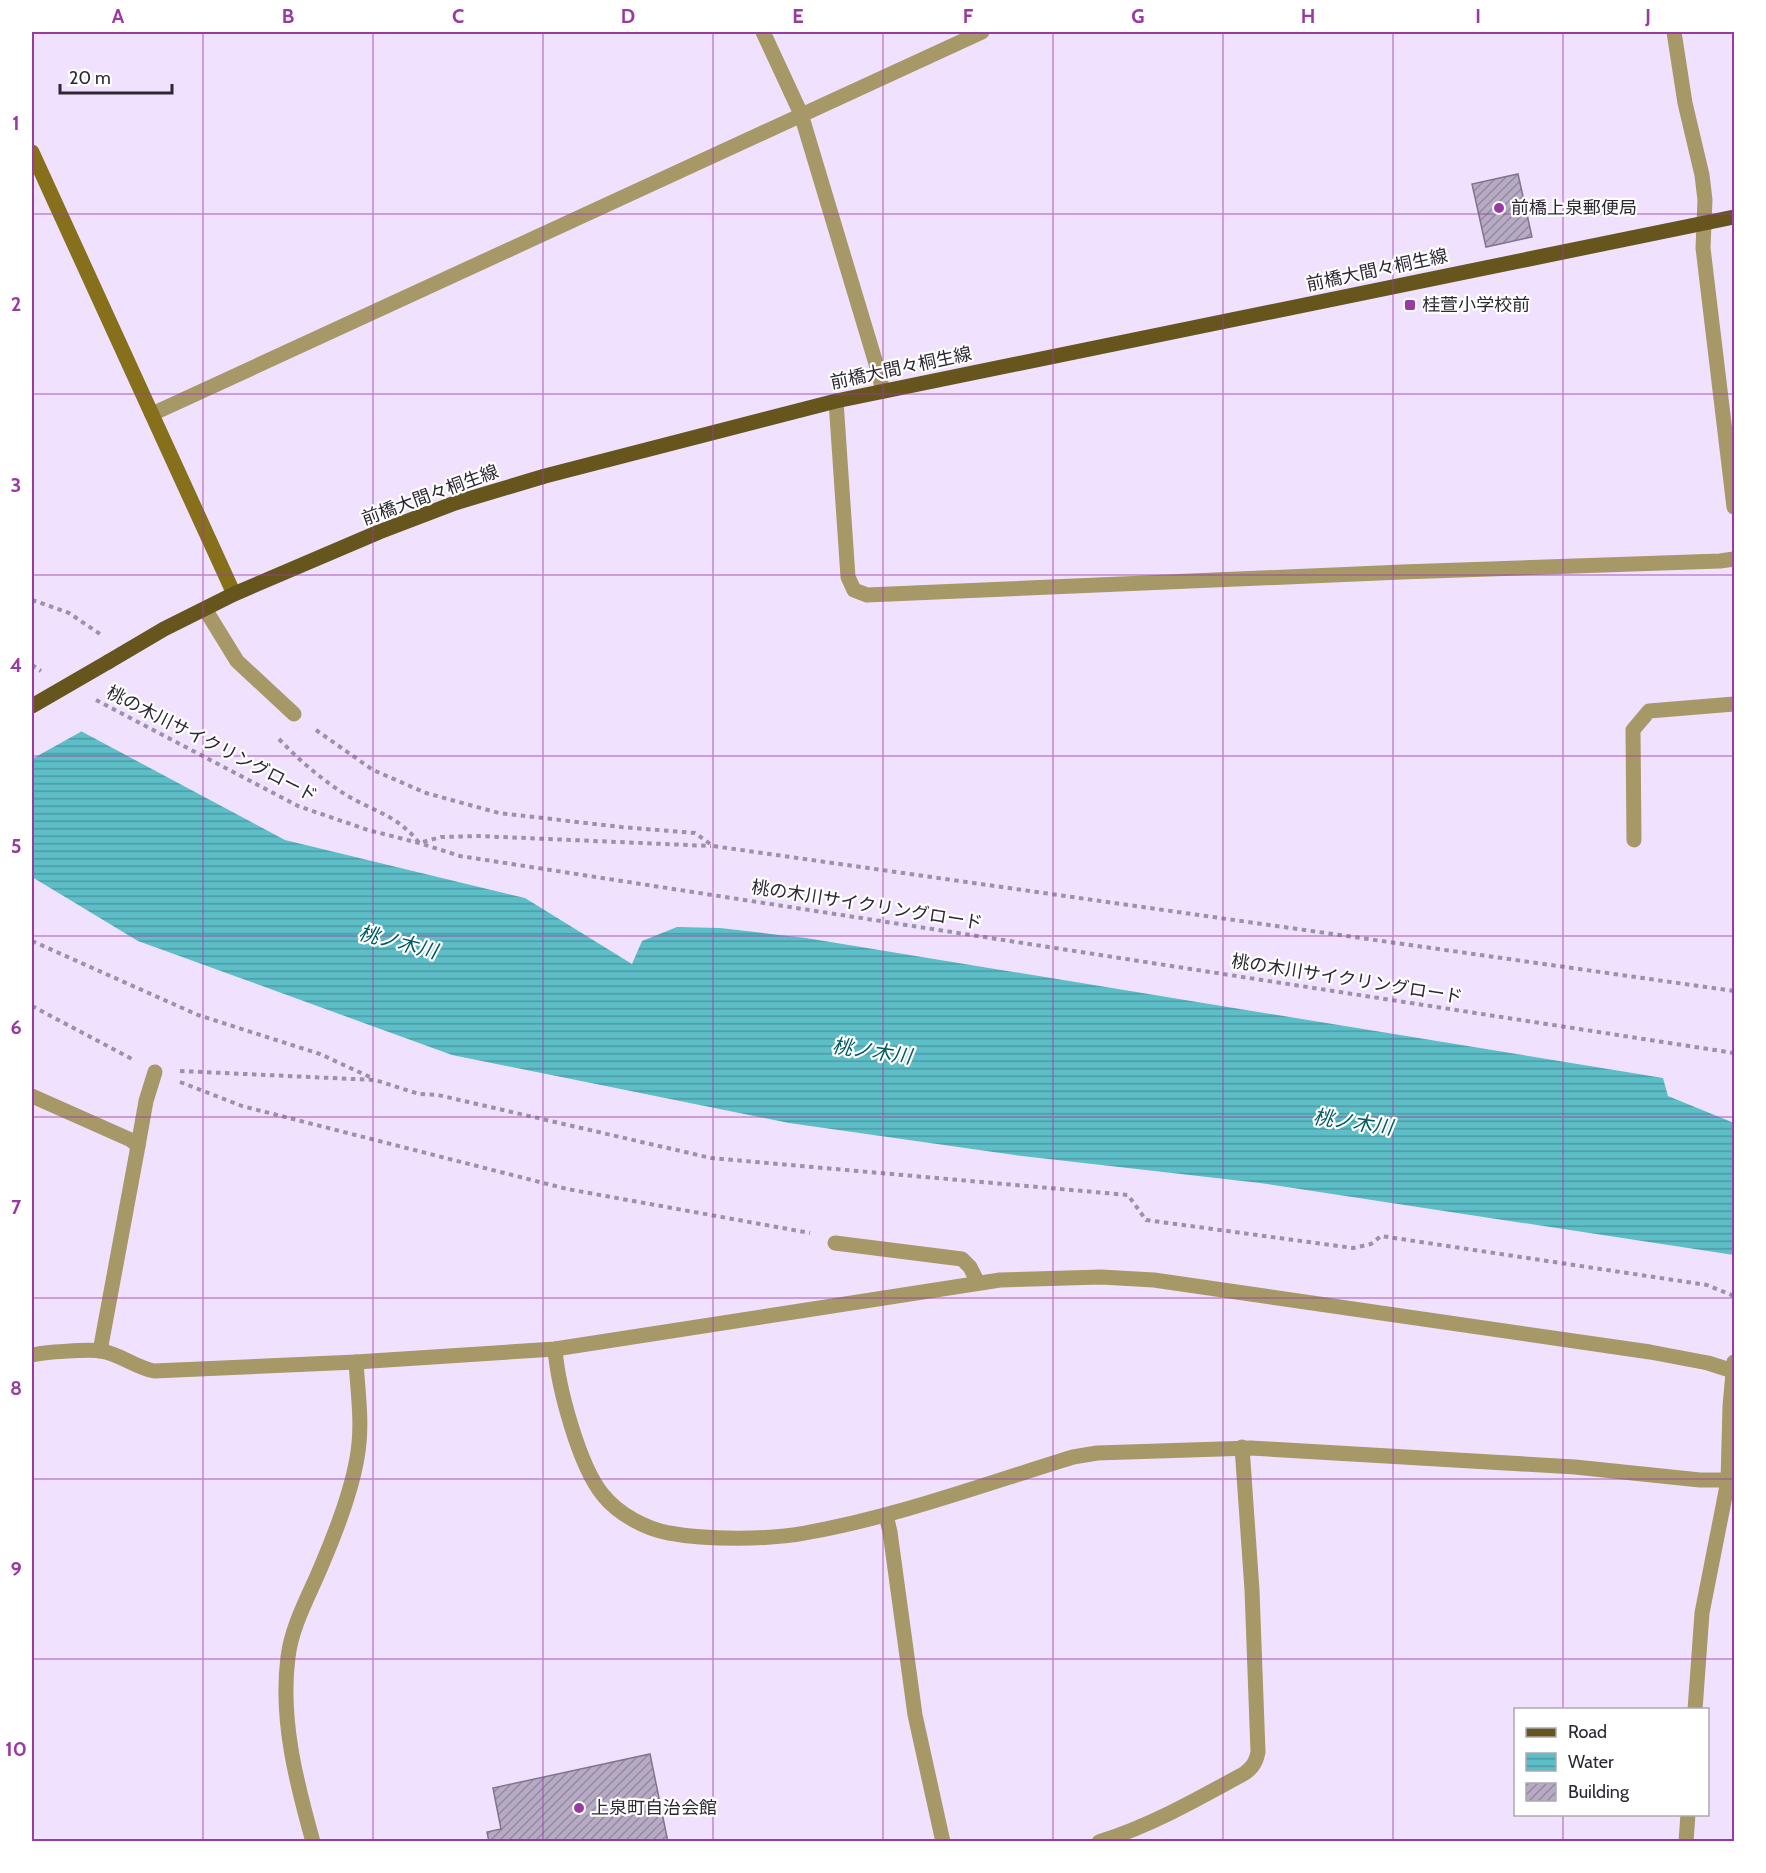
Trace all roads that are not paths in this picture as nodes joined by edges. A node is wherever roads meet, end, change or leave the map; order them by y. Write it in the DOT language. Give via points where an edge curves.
graph roads {
  1 [pos="763,32"];
  2 [pos="982,32"];
  3 [pos="1674,32"];
  4 [pos="801,114"];
  5 [pos="32,152"];
  6 [pos="1734,217"];
  7 [pos="1705,223"];
  8 [pos="883,391"];
  9 [pos="836,401"];
  10 [pos="152,414"];
  11 [pos="1734,501"];
  12 [pos="1734,559"];
  13 [pos="234,594"];
  14 [pos="205,609"];
  15 [pos="1734,704"];
  16 [pos="32,706"];
  17 [pos="294,714"];
  18 [pos="1634,840"];
  19 [pos="155,1072"];
  20 [pos="32,1096"];
  21 [pos="138,1146"];
  22 [pos="836,1243"];
  23 [pos="978,1283"];
  24 [pos="555,1349"];
  25 [pos="100,1351"];
  26 [pos="32,1355"];
  27 [pos="356,1362"];
  28 [pos="1734,1367"];
  29 [pos="1242,1448"];
  30 [pos="1731,1480"];
  31 [pos="886,1515"];
  32 [pos="1695,1708"];
  33 [pos="1688,1816"];
  34 [pos="313,1842"];
  35 [pos="943,1842"];
  36 [pos="1099,1842"];
  37 [pos="1686,1842"];
  1 -- 4 [label="street"];
  2 -- 4 [label="street"];
  3 -- 7 [label="street" via="1685,104 1702,175"];
  4 -- 8 [label="street"];
  4 -- 10 [label="street"];
  5 -- 10 [label="street"];
  6 -- 7 [label="main road, 前橋大間々桐生線"];
  7 -- 8 [label="main road, 前橋大間々桐生線"];
  7 -- 11 [label="street" via="1703,248"];
  8 -- 9 [label="main road, 前橋大間々桐生線"];
  9 -- 12 [label="street" via="848,577 854,590 867,595"];
  9 -- 13 [label="main road, 前橋大間々桐生線" via="455,503"];
  10 -- 13 [label="street"];
  13 -- 14 [label="main road, 前橋大間々桐生線"];
  14 -- 16 [label="main road, 前橋大間々桐生線, bridge"];
  14 -- 17 [label="street" via="237,661"];
  15 -- 18 [label="street" via="1649,711 1633,730"];
  19 -- 21 [label="street"];
  20 -- 21 [label="street"];
  21 -- 25 [label="street"];
  22 -- 23 [label="street" via="962,1259"];
  23 -- 24 [label="street"];
  23 -- 28 [label="street" via="1101,1276 1154,1280"];
  24 -- 27 [label="street"];
  24 -- 31 [label="street" via="557,1372 590,1475 603,1496 641,1524 669,1533 764,1538 804,1534"];
  25 -- 26 [label="street"];
  25 -- 27 [label="street" via="154,1371"];
  27 -- 34 [label="street" via="360,1423 357,1458 342,1510 288,1655 287,1708 293,1765"];
  28 -- 30 [label="street"];
  29 -- 30 [label="street"];
  29 -- 31 [label="street" via="1097,1453"];
  29 -- 36 [label="street" via="1256,1760 1245,1773 1177,1811"];
  30 -- 32 [label="street" via="1702,1613"];
  31 -- 35 [label="street" via="915,1715"];
  33 -- 37 [label="street"];
}
